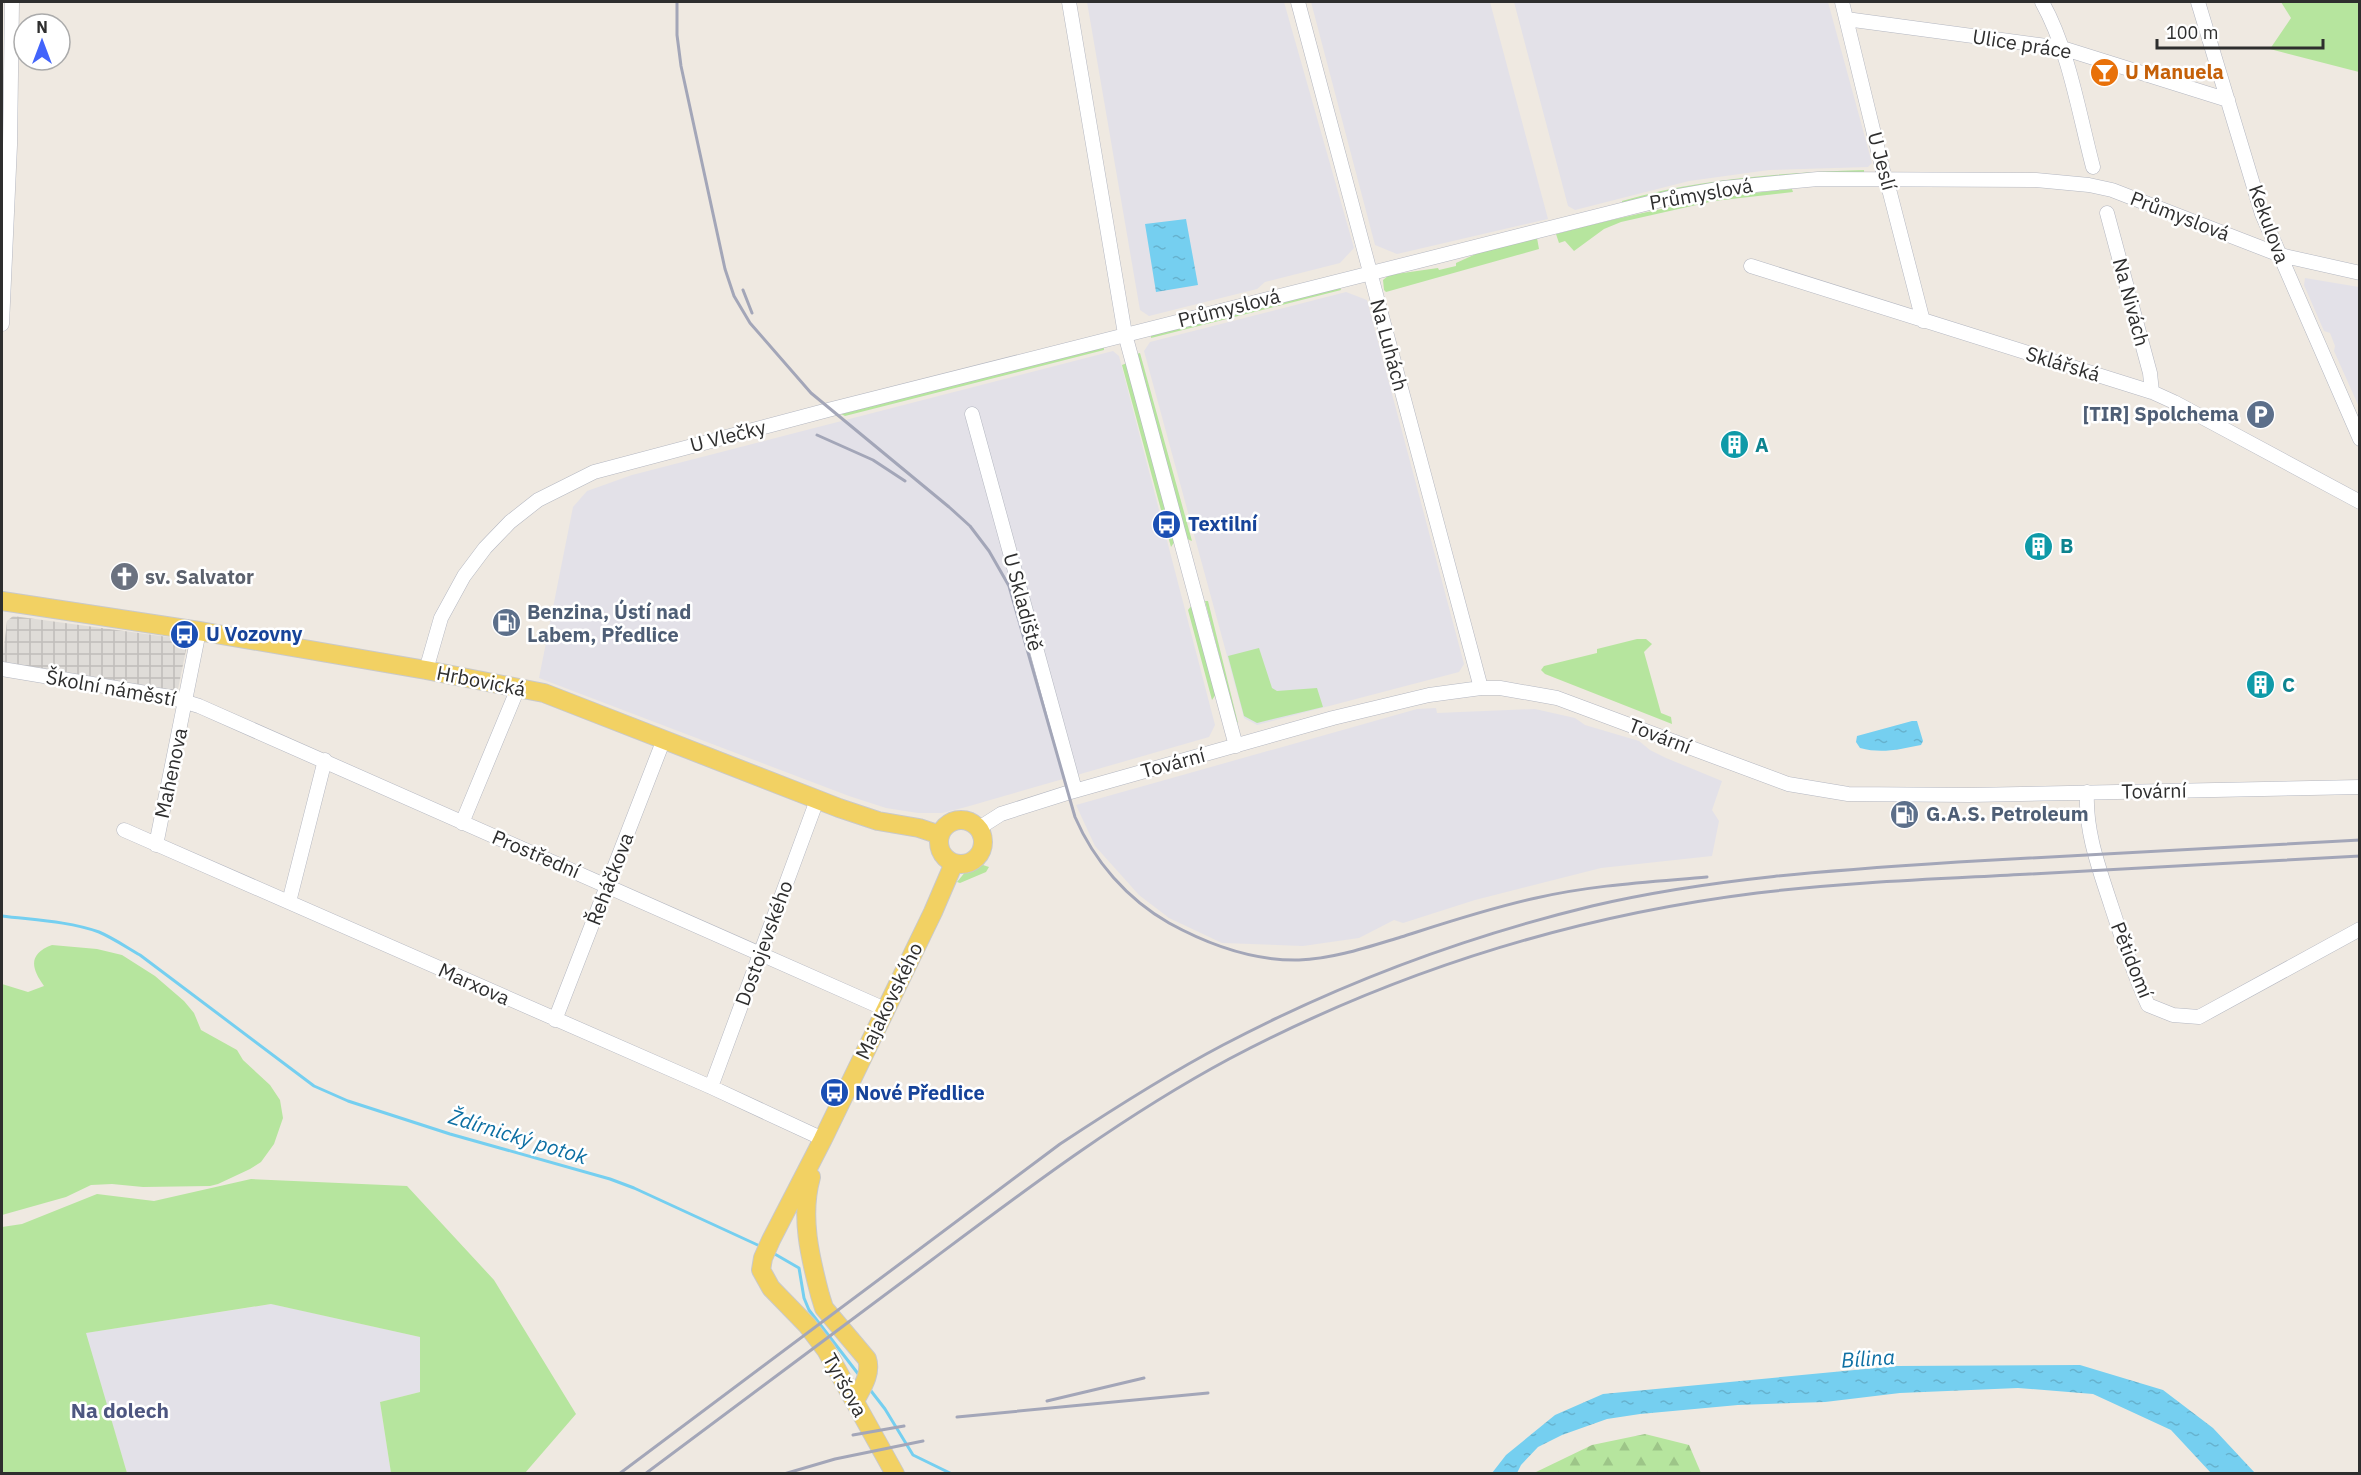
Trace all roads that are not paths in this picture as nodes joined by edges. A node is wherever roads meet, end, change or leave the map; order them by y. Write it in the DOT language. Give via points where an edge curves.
graph roads {
  1 [pos="12,2"];
  2 [pos="1070,2"];
  3 [pos="1298,2"];
  4 [pos="1842,2"];
  5 [pos="2042,2"];
  6 [pos="2198,2"];
  7 [pos="1846,19"];
  8 [pos="2062,48"];
  9 [pos="2228,100"];
  10 [pos="2093,167"];
  11 [pos="1885,179"];
  12 [pos="2107,213"];
  13 [pos="2280,255"];
  14 [pos="1751,266"];
  15 [pos="1370,273"];
  16 [pos="2360,273"];
  17 [pos="1923,321"];
  18 [pos="2,324"];
  19 [pos="1125,334"];
  20 [pos="2152,392"];
  21 [pos="972,414"];
  22 [pos="2360,439"];
  23 [pos="2360,501"];
  24 [pos="2,601"];
  25 [pos="199,631"];
  26 [pos="2,669"];
  27 [pos="426,670"];
  28 [pos="518,687"];
  29 [pos="1481,688"];
  30 [pos="186,701"];
  31 [pos="664,739"];
  32 [pos="1236,746"];
  33 [pos="325,760"];
  34 [pos="2360,787"];
  35 [pos="1075,790"];
  36 [pos="2087,792"];
  37 [pos="817,800"];
  38 [pos="462,823"];
  39 [pos="979,828"];
  40 [pos="124,830"];
  41 [pos="940,835"];
  42 [pos="156,845"];
  43 [pos="954,863"];
  44 [pos="608,886"];
  45 [pos="289,902"];
  46 [pos="2360,928"];
  47 [pos="760,954"];
  48 [pos="885,1009"];
  49 [pos="555,1020"];
  50 [pos="711,1087"];
  51 [pos="823,1139"];
  52 [pos="785,1304"];
  53 [pos="861,1387"];
  54 [pos="895,1473"];
  1 -- 18 [label="street"];
  2 -- 19 [label="street"];
  3 -- 15 [label="street, Na Luhách"];
  4 -- 7 [label="street, U Jeslí"];
  5 -- 8 [label="street"];
  6 -- 9 [label="street, Kekulova"];
  7 -- 8 [label="street, Ulice práce"];
  7 -- 11 [label="street, U Jeslí"];
  8 -- 9 [label="street, Ulice práce"];
  8 -- 10 [label="street"];
  9 -- 13 [label="street, Kekulova" via="2262,214"];
  11 -- 13 [label="street, Průmyslová" via="2036,180 2089,185 2138,199"];
  11 -- 15 [label="street, Průmyslová" via="1777,182 1673,197"];
  11 -- 17 [label="street, U Jeslí"];
  12 -- 20 [label="street, Na Nivách"];
  13 -- 16 [label="street, Průmyslová"];
  13 -- 22 [label="street, Kekulova"];
  14 -- 17 [label="street, Sklářská"];
  15 -- 19 [label="street, Průmyslová"];
  15 -- 29 [label="street, Na Luhách"];
  17 -- 20 [label="street, Sklářská"];
  19 -- 27 [label="street, U Vlečky" via="594,472 538,500 485,548 441,618"];
  19 -- 32 [label="street"];
  20 -- 23 [label="street, Sklářská"];
  21 -- 35 [label="street, U Skladiště"];
  24 -- 25 [label="main road, Hrbovická"];
  25 -- 27 [label="main road, Hrbovická"];
  25 -- 30 [label="street, Školní náměstí"];
  26 -- 30 [label="street, Školní náměstí"];
  27 -- 28 [label="main road, Hrbovická"];
  28 -- 31 [label="main road, Hrbovická" via="573,703"];
  28 -- 38 [label="street"];
  29 -- 32 [label="street, Tovární" via="1398,701"];
  29 -- 36 [label="street, Tovární" via="1557,698 1788,784 1821,790 1866,795"];
  30 -- 33 [label="street, Prostřední"];
  30 -- 42 [label="street, Mahenova"];
  31 -- 37 [label="main road, Hrbovická"];
  31 -- 44 [label="street, Řeháčkova"];
  32 -- 35 [label="street, Tovární"];
  33 -- 38 [label="street, Prostřední"];
  33 -- 45 [label="street"];
  34 -- 36 [label="street, Tovární"];
  35 -- 39 [label="street, Tovární" via="1000,814"];
  36 -- 46 [label="street, Pětidomí" via="2086,812 2097,862 2133,972 2148,1005 2173,1015 2199,1017"];
  37 -- 41 [label="main road, Hrbovická" via="878,821"];
  37 -- 47 [label="street, Dostojevského"];
  38 -- 44 [label="street, Prostřední"];
  39 -- 41 [label="main road" via="969,820 955,820"];
  39 -- 43 [label="main road" via="984,838 980,855 972,862"];
  40 -- 42 [label="street, Marxova"];
  41 -- 43 [label="main road" via="942,853"];
  42 -- 45 [label="street, Marxova"];
  43 -- 48 [label="main road, Majakovského"];
  44 -- 47 [label="street, Prostřední"];
  44 -- 49 [label="street, Řeháčkova"];
  45 -- 49 [label="street, Marxova"];
  47 -- 48 [label="street, Prostřední"];
  47 -- 50 [label="street, Dostojevského"];
  48 -- 51 [label="main road, Majakovského"];
  49 -- 50 [label="street, Marxova"];
  50 -- 51 [label="street, Marxova"];
  51 -- 52 [label="main road, Majakovského" via="763,1258 761,1270"];
  51 -- 53 [label="main road, Majakovského" via="805,1197 805,1214 824,1308 869,1365"];
  52 -- 53 [label="main road, Tyršova"];
  53 -- 54 [label="main road, Tyršova"];
}
